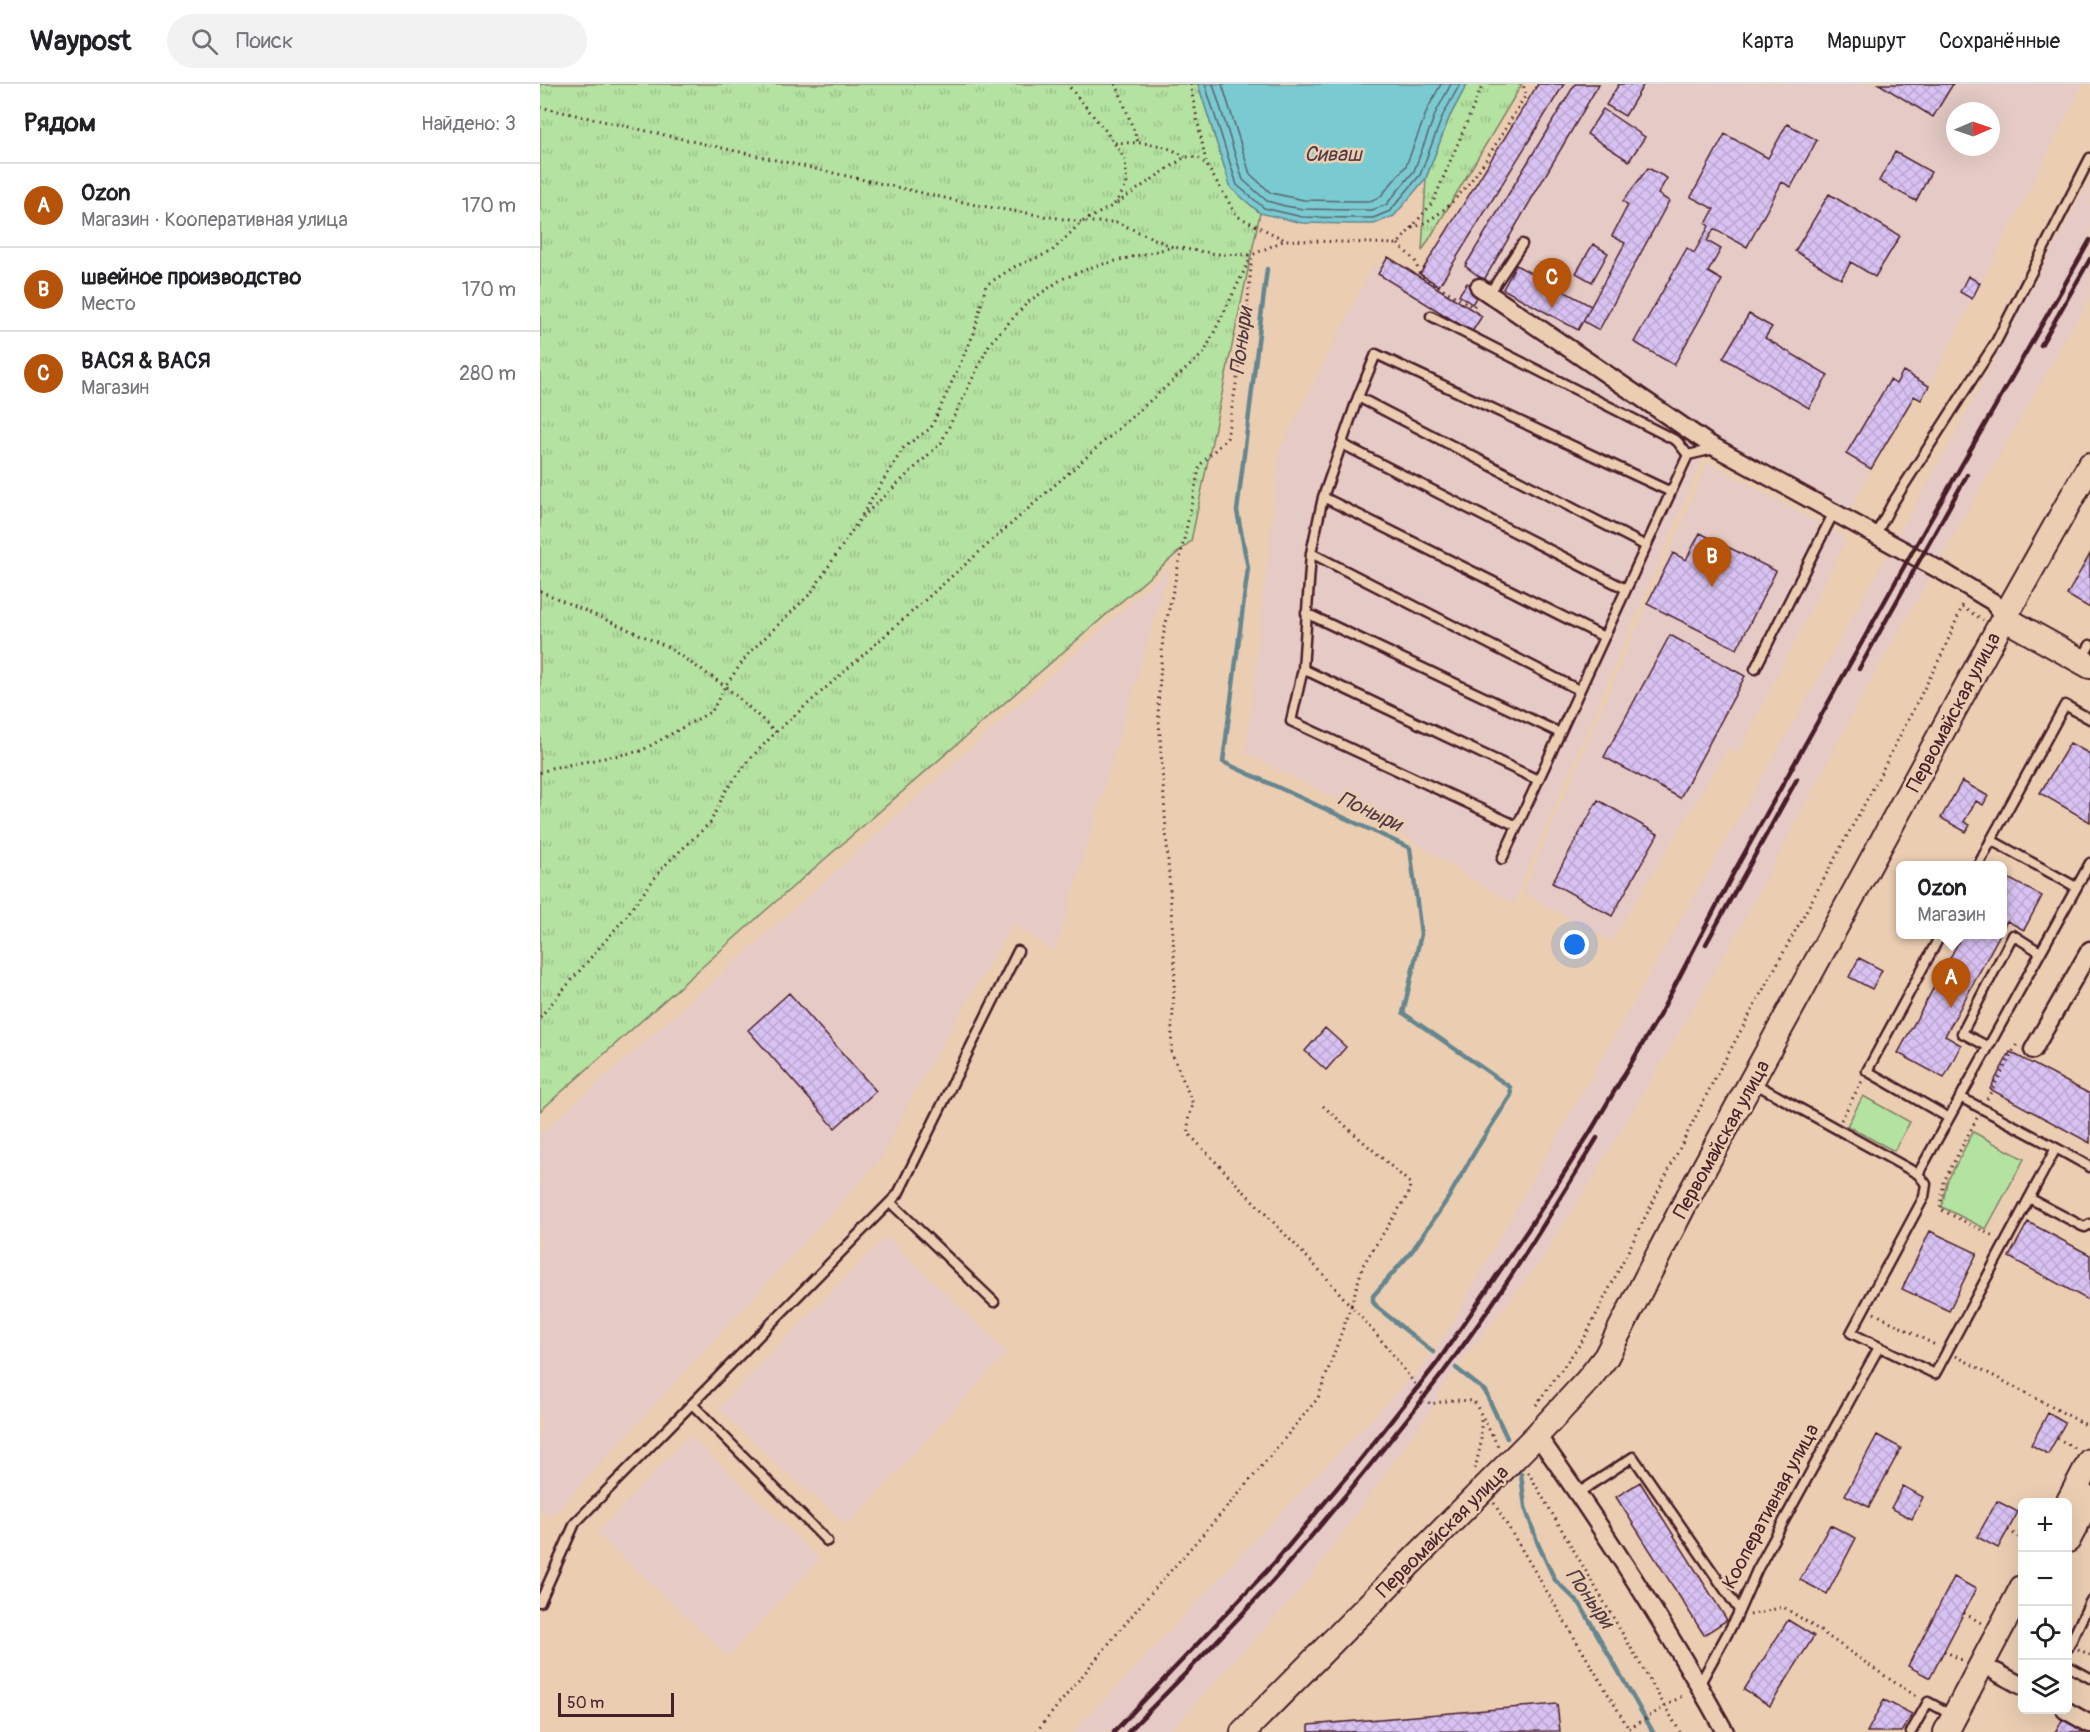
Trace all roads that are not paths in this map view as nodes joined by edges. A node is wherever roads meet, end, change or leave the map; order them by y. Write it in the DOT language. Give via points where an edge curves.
graph roads {
  1 [pos="2090,158"];
  2 [pos="1522,244"];
  3 [pos="1484,291"];
  4 [pos="1431,316"];
  5 [pos="1358,397"];
  6 [pos="1342,444"];
  7 [pos="1718,448"];
  8 [pos="1688,455"];
  9 [pos="2090,465"];
  10 [pos="1671,492"];
  11 [pos="1323,497"];
  12 [pos="1834,511"];
  13 [pos="1876,534"];
  14 [pos="1646,546"];
  15 [pos="1311,553"];
  16 [pos="1626,590"];
  17 [pos="1306,613"];
  18 [pos="1996,620"];
  19 [pos="1604,637"];
  20 [pos="2087,658"];
  21 [pos="1303,669"];
  22 [pos="1755,669"];
  23 [pos="1580,690"];
  24 [pos="2090,718"];
  25 [pos="1560,733"];
  26 [pos="1538,780"];
  27 [pos="1517,826"];
  28 [pos="1991,840"];
  29 [pos="1502,859"];
  30 [pos="1980,861"];
  31 [pos="2090,863"];
  32 [pos="2076,887"];
  33 [pos="1938,939"];
  34 [pos="2090,950"];
  35 [pos="1018,951"];
  36 [pos="2040,952"];
  37 [pos="1987,1046"];
  38 [pos="2026,1046"];
  39 [pos="1752,1082"];
  40 [pos="1960,1097"];
  41 [pos="1949,1118"];
  42 [pos="2056,1148"];
  43 [pos="2090,1167"];
  44 [pos="1918,1174"];
  45 [pos="2029,1198"];
  46 [pos="890,1202"];
  47 [pos="2090,1224"];
  48 [pos="994,1302"];
  49 [pos="1879,1347"];
  50 [pos="692,1404"];
  51 [pos="1534,1424"];
  52 [pos="2084,1456"];
  53 [pos="1578,1493"];
  54 [pos="2069,1498"];
  55 [pos="2090,1498"];
  56 [pos="2072,1531"];
  57 [pos="826,1541"];
  58 [pos="2018,1596"];
  59 [pos="540,1602"];
  60 [pos="2090,1602"];
  61 [pos="1737,1614"];
  62 [pos="2018,1631"];
  63 [pos="2072,1638"];
  64 [pos="2072,1669"];
  65 [pos="1996,1672"];
  66 [pos="2090,1678"];
  67 [pos="2018,1684"];
  68 [pos="1699,1685"];
  69 [pos="2072,1714"];
  70 [pos="2090,1724"];
  71 [pos="1955,1727"];
  72 [pos="1243,1732"];
  73 [pos="1725,1732"];
  74 [pos="1911,1732"];
  1 -- 13 [label="lane" via="1996,342"];
  2 -- 3 [label="lane"];
  3 -- 7 [label="street"];
  4 -- 8 [label="lane" via="1677,441"];
  5 -- 6 [label="lane"];
  5 -- 10 [label="lane" via="1376,354"];
  5 -- 14 [label="lane"];
  6 -- 11 [label="lane"];
  6 -- 16 [label="lane"];
  7 -- 8 [label="lane"];
  7 -- 12 [label="street"];
  8 -- 10 [label="lane"];
  9 -- 18 [label="street, Первомайская улица"];
  10 -- 14 [label="lane"];
  11 -- 15 [label="lane"];
  11 -- 19 [label="lane"];
  12 -- 13 [label="street"];
  12 -- 22 [label="lane"];
  13 -- 18 [label="street" via="1993,602"];
  14 -- 16 [label="lane"];
  15 -- 17 [label="lane"];
  15 -- 23 [label="lane"];
  16 -- 19 [label="lane"];
  17 -- 21 [label="lane"];
  17 -- 25 [label="lane"];
  18 -- 20 [label="street"];
  18 -- 39 [label="street, Первомайская улица"];
  19 -- 23 [label="lane"];
  21 -- 26 [label="lane"];
  21 -- 27 [label="lane" via="1291,721"];
  23 -- 25 [label="lane"];
  24 -- 28 [label="lane" via="2065,705"];
  25 -- 26 [label="lane"];
  26 -- 27 [label="lane"];
  27 -- 29 [label="lane"];
  28 -- 30 [label="lane"];
  28 -- 32 [label="lane"];
  31 -- 32 [label="lane"];
  32 -- 36 [label="lane"];
  33 -- 41 [label="lane" via="1867,1071"];
  34 -- 38 [label="street"];
  35 -- 46 [label="lane" via="898,1194"];
  36 -- 37 [label="lane"];
  36 -- 37 [label="lane" via="2013,935 1962,1033"];
  37 -- 40 [label="lane"];
  39 -- 44 [label="lane"];
  39 -- 51 [label="street, Первомайская улица" via="1606,1357 1588,1380"];
  40 -- 41 [label="lane"];
  40 -- 42 [label="lane"];
  41 -- 44 [label="lane"];
  42 -- 43 [label="lane"];
  42 -- 45 [label="lane"];
  44 -- 49 [label="lane" via="1926,1184 1924,1197 1851,1333"];
  45 -- 47 [label="lane" via="2082,1226"];
  45 -- 49 [label="lane" via="1935,1374"];
  46 -- 48 [label="lane"];
  46 -- 50 [label="lane"];
  49 -- 61 [label="lane, Кооперативная улица" via="1756,1570"];
  50 -- 57 [label="lane"];
  50 -- 59 [label="lane" via="575,1523"];
  51 -- 53 [label="street"];
  51 -- 72 [label="street, Первомайская улица"];
  52 -- 54 [label="street"];
  53 -- 61 [label="lane" via="1633,1457"];
  53 -- 68 [label="street"];
  55 -- 56 [label="street"];
  58 -- 71 [label="street"];
  60 -- 63 [label="lane"];
  61 -- 68 [label="lane, Кооперативная улица"];
  62 -- 65 [label="street"];
  64 -- 66 [label="lane"];
  65 -- 67 [label="street"];
  65 -- 71 [label="street"];
  68 -- 73 [label="street"];
  69 -- 70 [label="street"];
  71 -- 74 [label="lane" via="1928,1702"];
}
